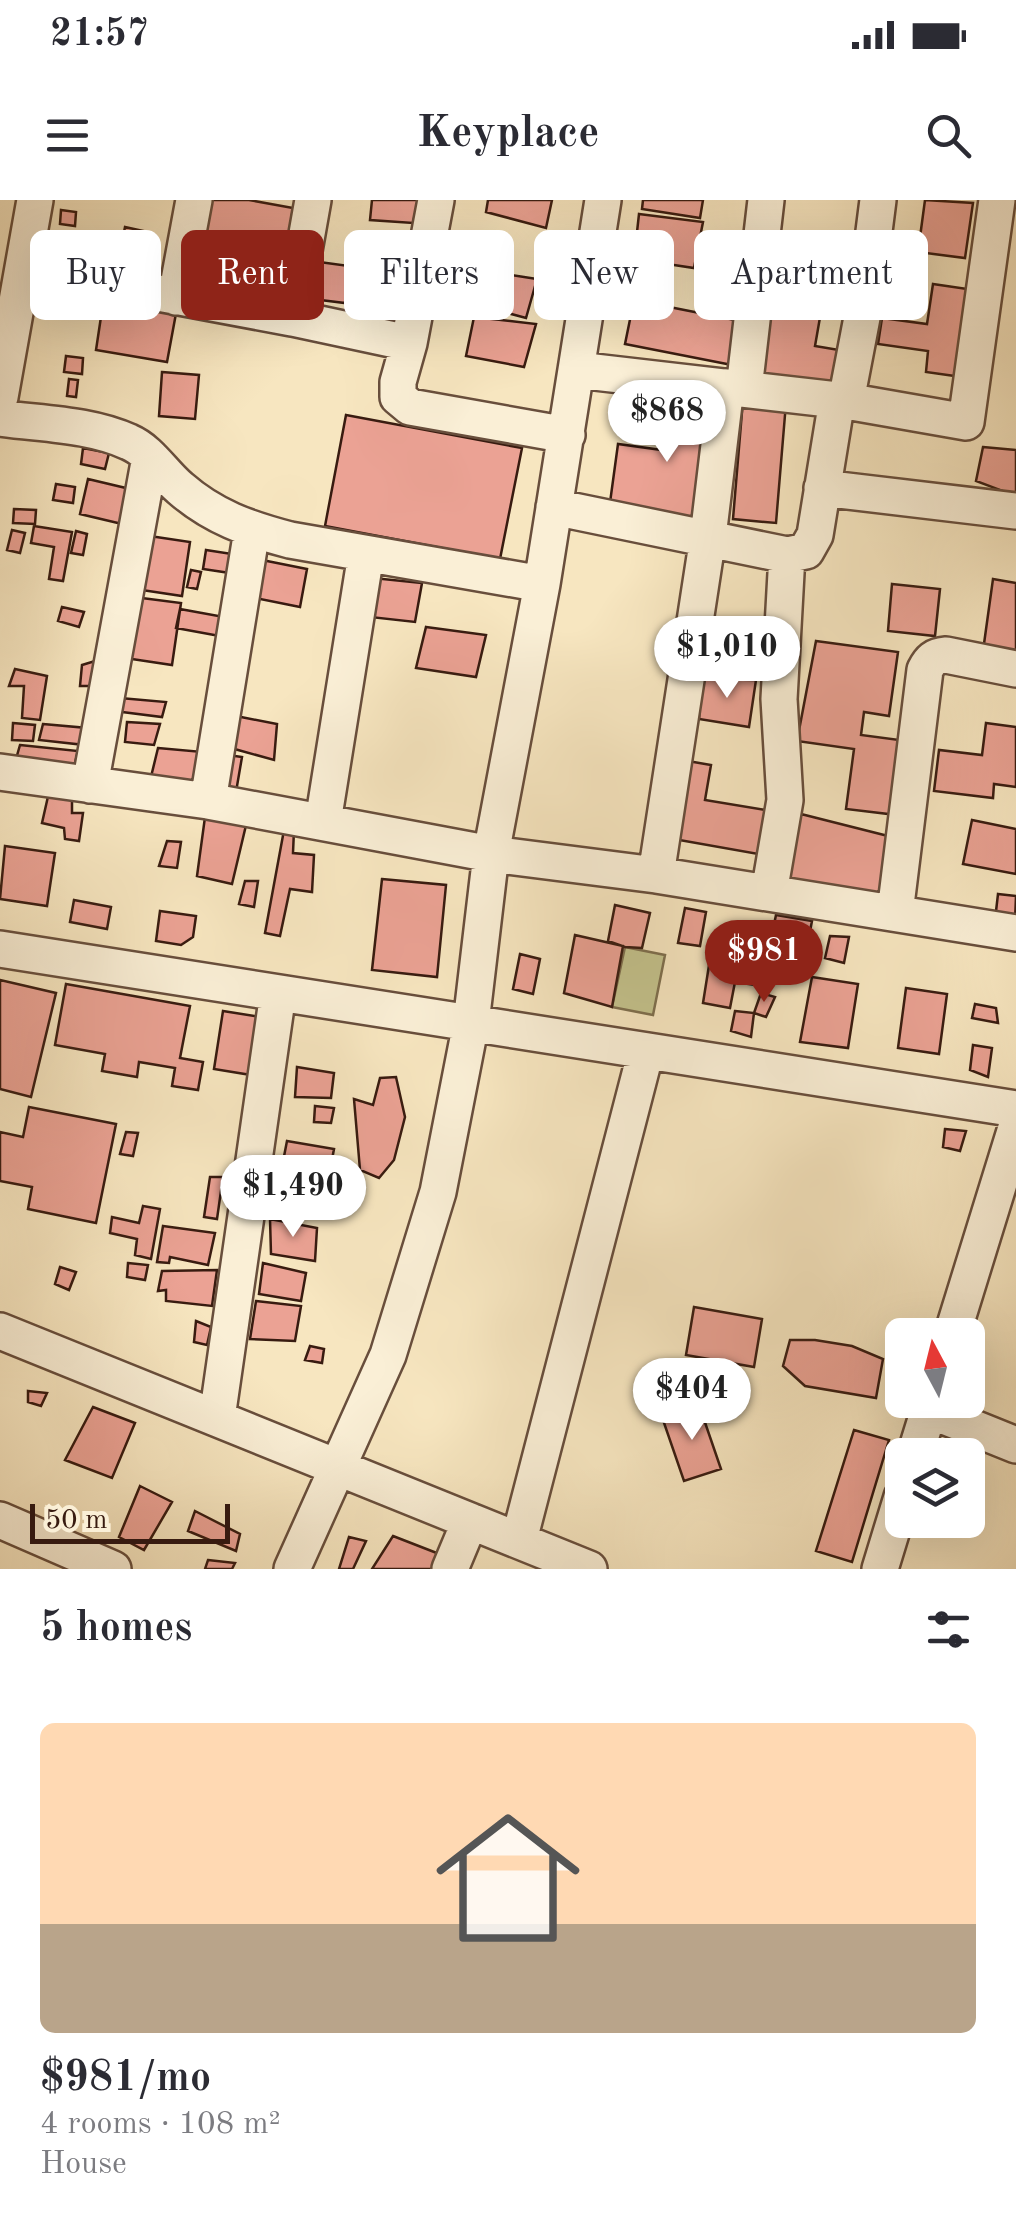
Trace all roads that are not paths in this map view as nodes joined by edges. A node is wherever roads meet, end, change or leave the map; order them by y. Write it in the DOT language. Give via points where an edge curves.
graph roads {
  1 [pos="35,200"];
  2 [pos="194,200"];
  3 [pos="313,200"];
  4 [pos="436,200"];
  5 [pos="603,200"];
  6 [pos="766,200"];
  7 [pos="878,200"];
  8 [pos="997,200"];
  9 [pos="308,230"];
  10 [pos="24,268"];
  11 [pos="176,296"];
  12 [pos="181,297"];
  13 [pos="301,320"];
  14 [pos="408,344"];
  15 [pos="4,362"];
  16 [pos="577,370"];
  17 [pos="735,388"];
  18 [pos="0,398"];
  19 [pos="842,401"];
  20 [pos="0,418"];
  21 [pos="567,435"];
  22 [pos="150,457"];
  23 [pos="822,488"];
  24 [pos="554,507"];
  25 [pos="1016,511"];
  26 [pos="252,530"];
  27 [pos="708,537"];
  28 [pos="366,554"];
  29 [pos="786,555"];
  30 [pos="542,584"];
  31 [pos="1016,669"];
  32 [pos="0,772"];
  33 [pos="90,785"];
  34 [pos="208,802"];
  35 [pos="323,822"];
  36 [pos="491,854"];
  37 [pos="656,875"];
  38 [pos="769,893"];
  39 [pos="895,913"];
  40 [pos="1016,933"];
  41 [pos="0,948"];
  42 [pos="278,992"];
  43 [pos="471,1024"];
  44 [pos="646,1051"];
  45 [pos="1016,1110"];
  46 [pos="1016,1128"];
  47 [pos="957,1318"];
  48 [pos="0,1331"];
  49 [pos="217,1418"];
  50 [pos="958,1418"];
  51 [pos="1016,1446"];
  52 [pos="336,1466"];
  53 [pos="0,1520"];
  54 [pos="470,1521"];
  55 [pos="889,1538"];
  56 [pos="518,1540"];
  57 [pos="96,1566"];
  58 [pos="292,1569"];
  59 [pos="450,1569"];
  60 [pos="589,1569"];
  61 [pos="880,1569"];
  1 -- 10 [label="street"];
  2 -- 11 [label="street"];
  3 -- 9 [label="street"];
  4 -- 14 [label="street"];
  5 -- 16 [label="street"];
  6 -- 17 [label="street"];
  7 -- 19 [label="street"];
  8 -- 19 [label="street" via="966,422"];
  10 -- 11 [label="street"];
  10 -- 15 [label="street"];
  11 -- 12 [label="street"];
  13 -- 14 [label="street"];
  14 -- 21 [label="street" via="398,382 404,404"];
  15 -- 18 [label="street"];
  16 -- 17 [label="street"];
  16 -- 21 [label="street"];
  17 -- 19 [label="street"];
  17 -- 27 [label="street"];
  19 -- 23 [label="street"];
  20 -- 22 [label="street" via="103,433"];
  21 -- 24 [label="street"];
  22 -- 26 [label="street" via="210,512"];
  22 -- 33 [label="street"];
  23 -- 25 [label="street"];
  23 -- 29 [label="street" via="815,535 806,551"];
  24 -- 27 [label="street"];
  24 -- 30 [label="street"];
  26 -- 28 [label="street"];
  26 -- 34 [label="street"];
  27 -- 29 [label="street"];
  27 -- 37 [label="street"];
  28 -- 30 [label="street"];
  28 -- 35 [label="street"];
  29 -- 38 [label="street" via="779,699 785,800"];
  30 -- 36 [label="street"];
  31 -- 39 [label="street" via="946,655 929,661"];
  32 -- 33 [label="street"];
  33 -- 34 [label="street"];
  34 -- 35 [label="street"];
  35 -- 36 [label="street"];
  36 -- 37 [label="street"];
  36 -- 43 [label="street"];
  37 -- 38 [label="street"];
  38 -- 39 [label="street"];
  39 -- 40 [label="street"];
  41 -- 42 [label="street"];
  42 -- 43 [label="street"];
  42 -- 49 [label="street"];
  43 -- 44 [label="street"];
  43 -- 52 [label="street" via="414,1276 388,1355"];
  44 -- 45 [label="street"];
  44 -- 56 [label="street"];
  46 -- 47 [label="street"];
  48 -- 49 [label="street"];
  49 -- 52 [label="street"];
  50 -- 51 [label="street"];
  52 -- 54 [label="street"];
  52 -- 58 [label="street"];
  53 -- 57 [label="street"];
  54 -- 56 [label="street"];
  54 -- 59 [label="street"];
  55 -- 61 [label="street"];
  56 -- 60 [label="street"];
}
